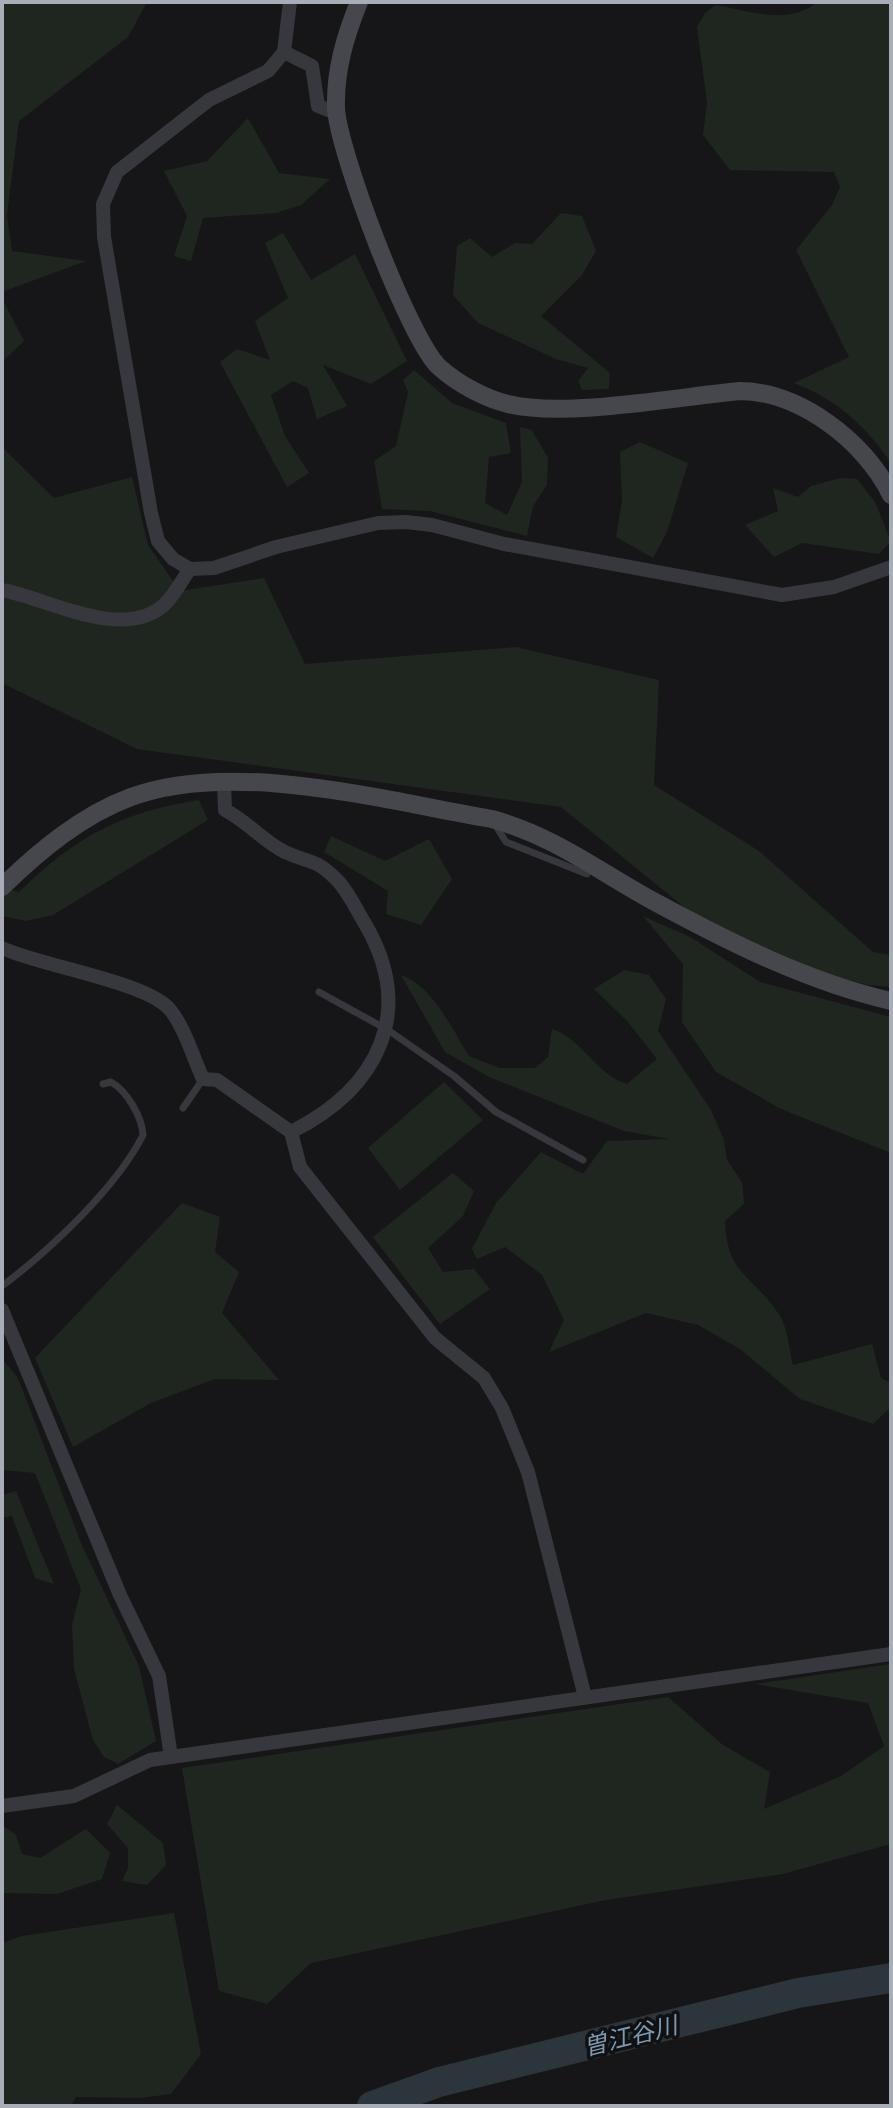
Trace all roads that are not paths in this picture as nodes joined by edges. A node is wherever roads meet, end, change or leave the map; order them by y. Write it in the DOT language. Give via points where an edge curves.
graph roads {
  1 [pos="290,2"];
  2 [pos="359,2"];
  3 [pos="284,52"];
  4 [pos="336,113"];
  5 [pos="891,495"];
  6 [pos="891,567"];
  7 [pos="190,569"];
  8 [pos="2,590"];
  9 [pos="224,782"];
  10 [pos="492,819"];
  11 [pos="587,874"];
  12 [pos="2,887"];
  13 [pos="2,948"];
  14 [pos="319,992"];
  15 [pos="891,1001"];
  16 [pos="388,1030"];
  17 [pos="203,1079"];
  18 [pos="103,1084"];
  19 [pos="183,1108"];
  20 [pos="291,1132"];
  21 [pos="583,1160"];
  22 [pos="2,1286"];
  23 [pos="2,1310"];
  24 [pos="891,1654"];
  25 [pos="585,1697"];
  26 [pos="171,1757"];
  27 [pos="2,1806"];
  1 -- 3 [label="street"];
  2 -- 4 [label="street" via="345,36"];
  3 -- 4 [label="street" via="312,66 318,106"];
  3 -- 7 [label="street" via="268,71 209,100 117,172 103,204 104,237 151,513 158,541"];
  4 -- 5 [label="street" via="348,161 410,326 437,366 470,389 509,404 546,408 762,391 797,403 833,427"];
  6 -- 7 [label="street" via="834,587 782,595 406,522 378,523 214,568"];
  7 -- 8 [label="street" via="165,604 151,613 115,619"];
  9 -- 10 [label="street" via="347,794"];
  9 -- 12 [label="street" via="157,789 108,806 54,841"];
  9 -- 16 [label="street" via="225,810 284,852 313,859 340,883 381,952"];
  10 -- 11 [label="lane" via="506,842"];
  10 -- 15 [label="street" via="569,848 654,902 794,970"];
  13 -- 17 [label="street" via="164,1003"];
  14 -- 16 [label="lane"];
  16 -- 20 [label="street" via="354,1087"];
  16 -- 21 [label="lane" via="496,1112"];
  17 -- 19 [label="lane"];
  17 -- 20 [label="street" via="217,1080"];
  18 -- 22 [label="lane" via="119,1086 142,1122 143,1135 45,1254"];
  20 -- 25 [label="street" via="300,1167 435,1338 484,1378 502,1408 528,1472"];
  23 -- 26 [label="street" via="159,1676"];
  24 -- 25 [label="street"];
  25 -- 26 [label="street"];
  26 -- 27 [label="street" via="141,1763 74,1796"];
}
